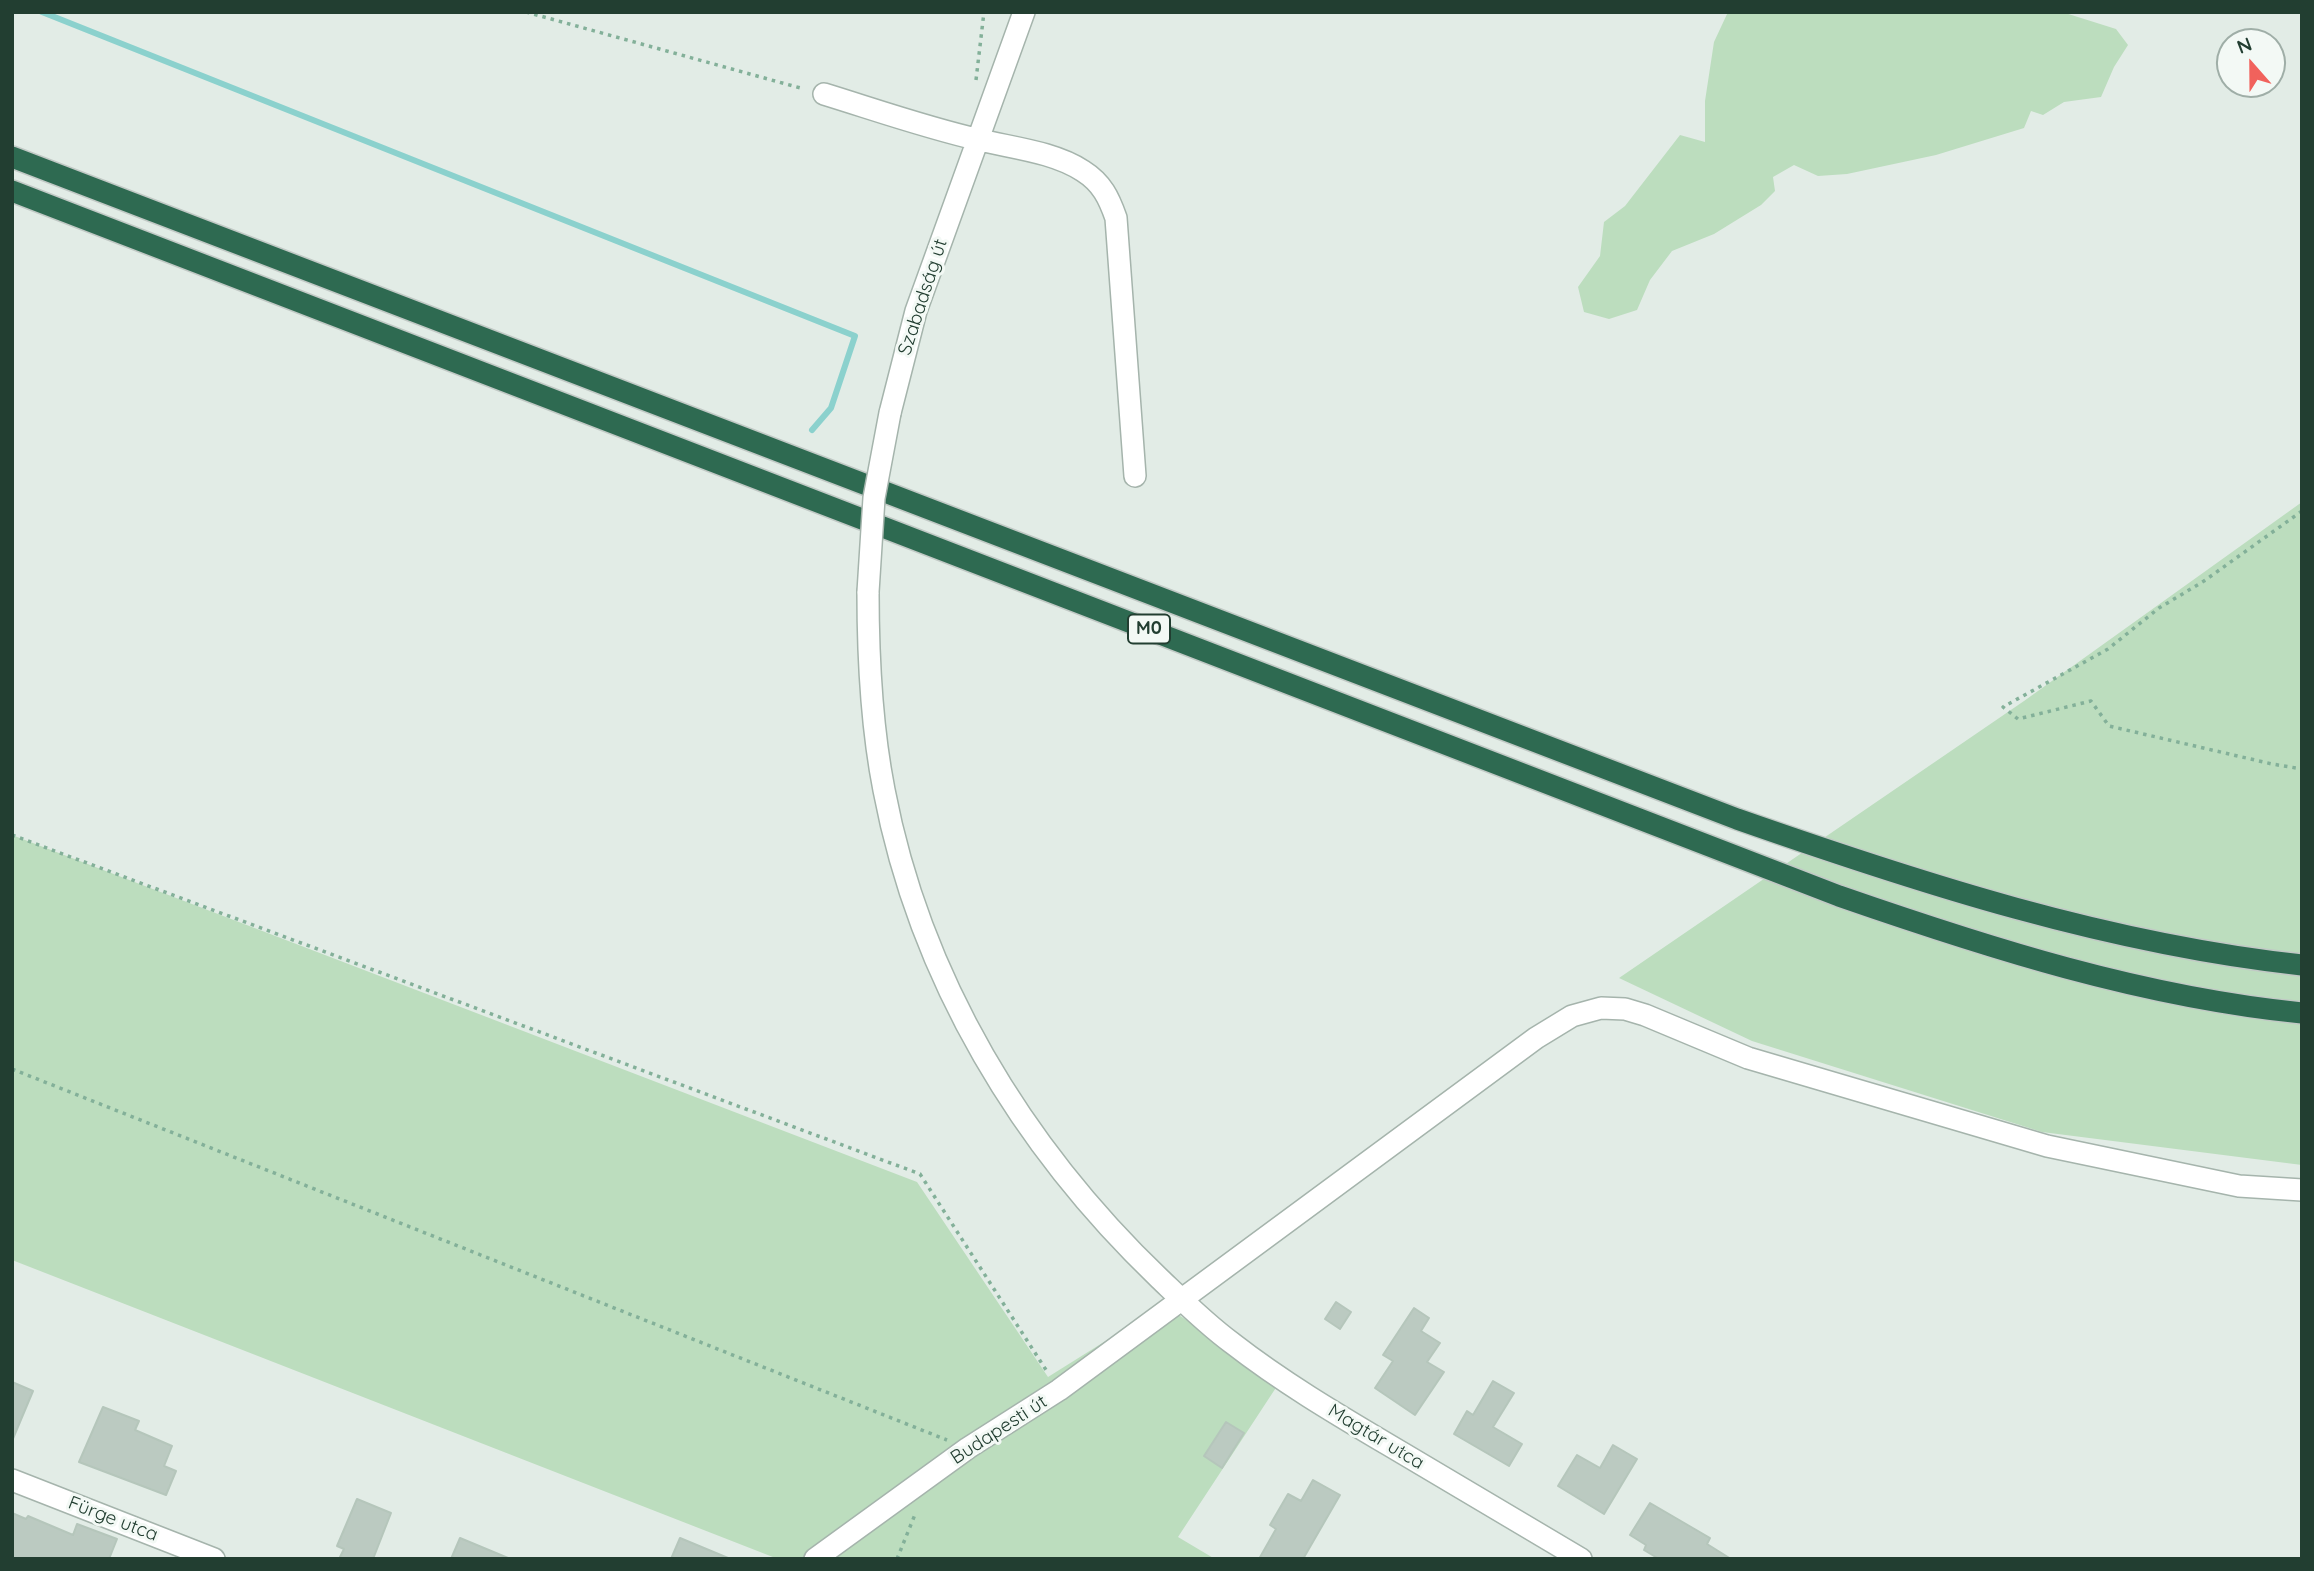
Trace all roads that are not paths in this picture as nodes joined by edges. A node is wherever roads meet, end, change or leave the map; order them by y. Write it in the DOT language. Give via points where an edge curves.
graph roads {
  1 [pos="1024,12"];
  2 [pos="824,94"];
  3 [pos="978,140"];
  4 [pos="12,157"];
  5 [pos="12,191"];
  6 [pos="1135,476"];
  7 [pos="868,592"];
  8 [pos="2302,965"];
  9 [pos="2302,1013"];
  10 [pos="2302,1190"];
  11 [pos="1182,1300"];
  12 [pos="12,1480"];
  13 [pos="214,1559"];
  14 [pos="815,1559"];
  15 [pos="1581,1559"];
  1 -- 3 [label="street, Szabadság út"];
  2 -- 3 [label="street"];
  3 -- 6 [label="street" via="1081,169 1109,198 1116,218"];
  3 -- 7 [label="street, Szabadság út, bridge" via="916,311 890,413 874,498"];
  4 -- 8 [label="highway, M0" via="1737,819 1877,868 2056,918 2157,942"];
  5 -- 9 [label="highway, M0" via="1839,896 2079,972 2203,999"];
  7 -- 11 [label="street, Magtár utca" via="871,702 884,792 909,888 945,981 984,1058 1041,1147 1115,1235"];
  10 -- 11 [label="street, Budapesti út" via="2239,1186 2047,1146 1748,1058 1645,1015 1601,1008 1572,1016 1536,1038"];
  11 -- 14 [label="street, Budapesti út"];
  11 -- 15 [label="street, Magtár utca" via="1229,1341 1308,1396"];
  12 -- 13 [label="street, Fürge utca"];
}
